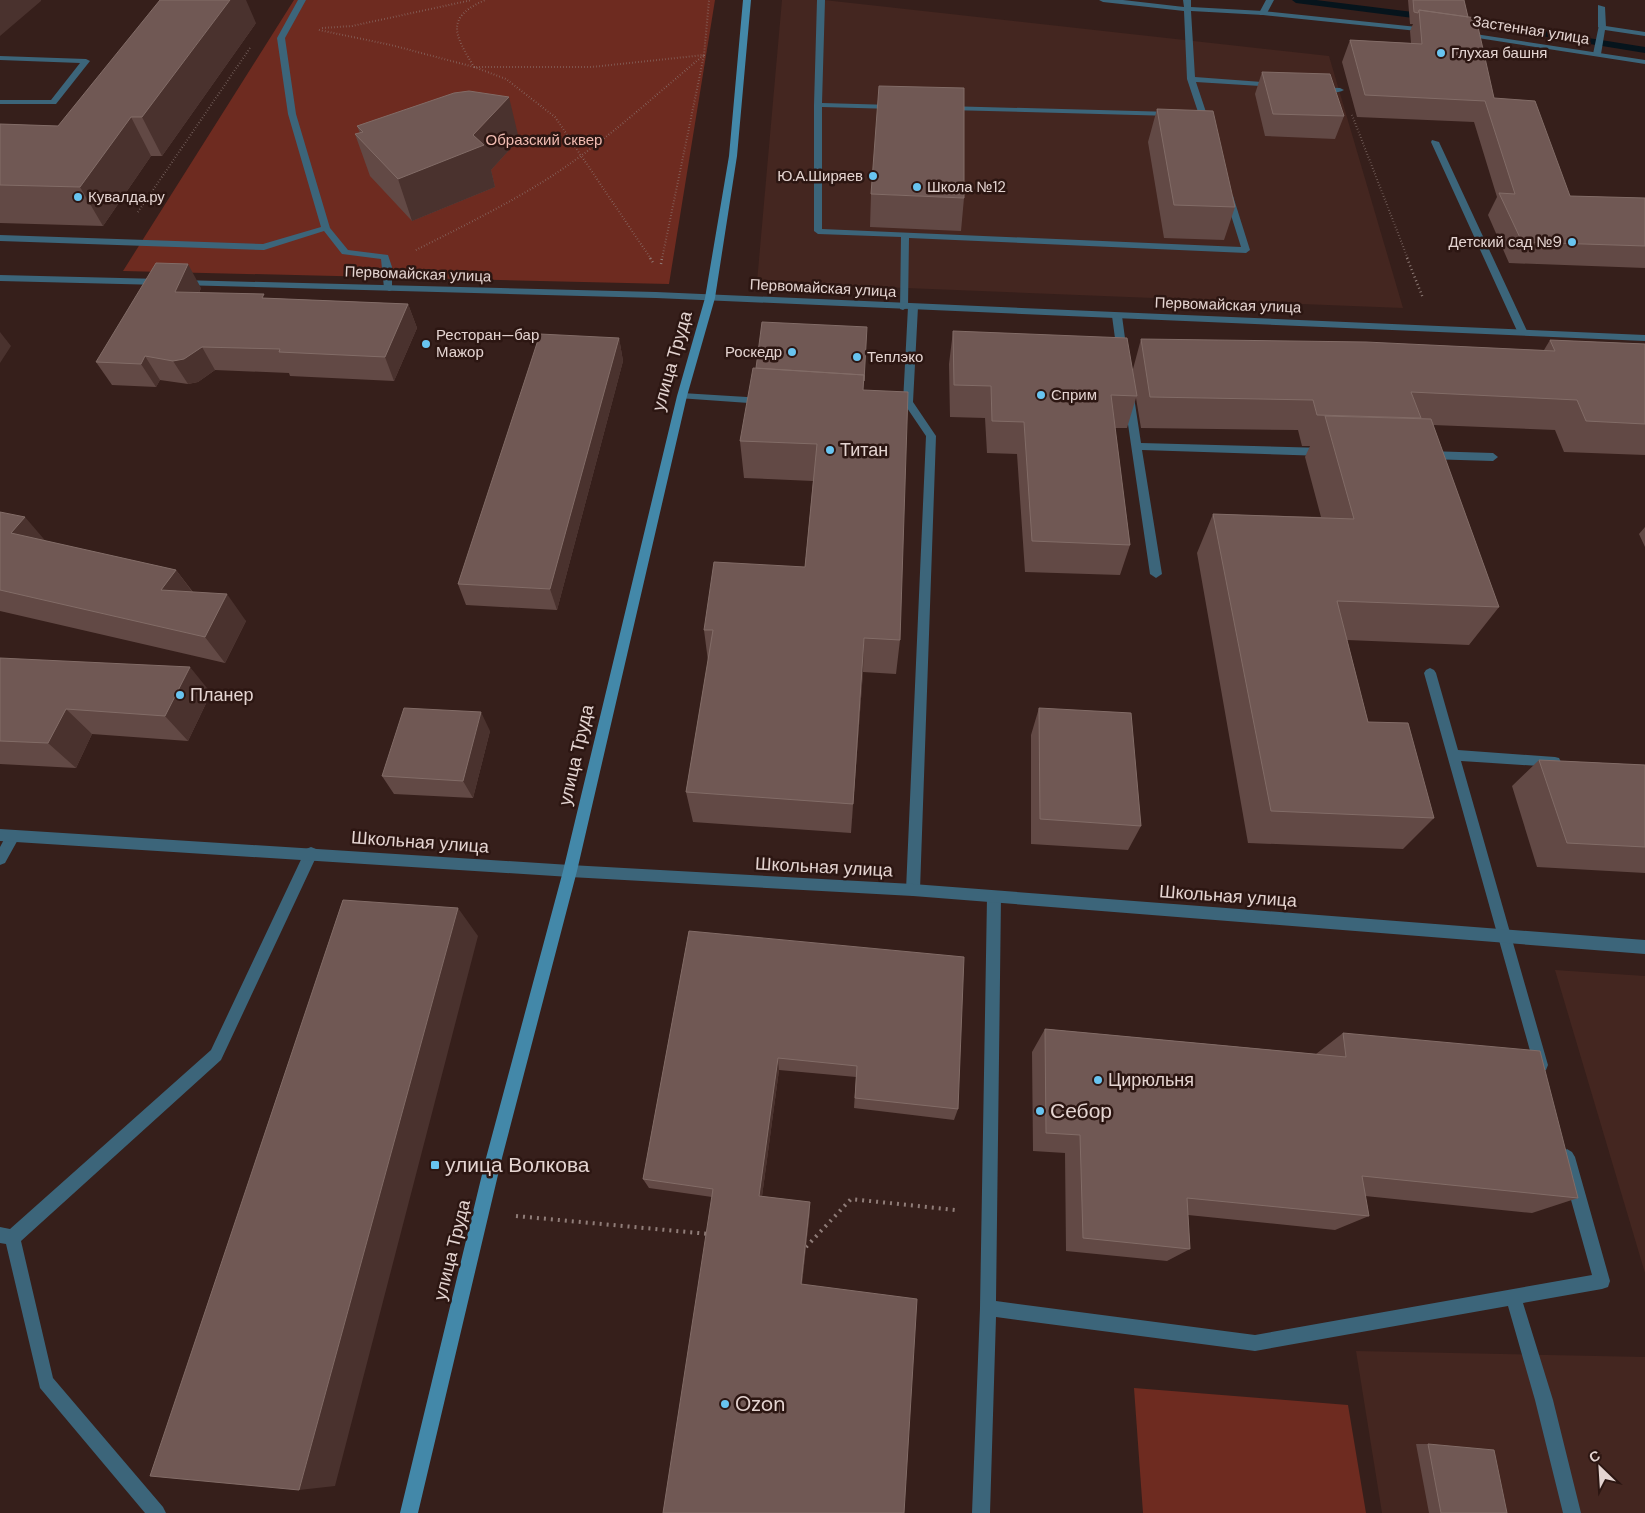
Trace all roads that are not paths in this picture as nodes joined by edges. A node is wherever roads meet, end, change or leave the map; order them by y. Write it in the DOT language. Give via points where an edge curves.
graph roads {
  1 [pos="302,0"];
  2 [pos="747,0"];
  3 [pos="821,0"];
  4 [pos="1103,0"];
  5 [pos="1187,0"];
  6 [pos="1270,0"];
  7 [pos="1601,7"];
  8 [pos="1187,9"];
  9 [pos="1263,12"];
  10 [pos="1602,28"];
  11 [pos="1440,31"];
  12 [pos="1459,33"];
  13 [pos="1645,34"];
  14 [pos="1599,47"];
  15 [pos="0,58"];
  16 [pos="1645,62"];
  17 [pos="1191,79"];
  18 [pos="1281,86"];
  19 [pos="1310,88"];
  20 [pos="1340,90"];
  21 [pos="0,102"];
  22 [pos="818,105"];
  23 [pos="907,107"];
  24 [pos="936,108"];
  25 [pos="1183,114"];
  26 [pos="1193,114"];
  27 [pos="1203,115"];
  28 [pos="1209,133"];
  29 [pos="1435,142"];
  30 [pos="1226,187"];
  31 [pos="326,228"];
  32 [pos="905,234"];
  33 [pos="0,238"];
  34 [pos="0,278"];
  35 [pos="389,288"];
  36 [pos="710,298"];
  37 [pos="908,307"];
  38 [pos="1117,316"];
  39 [pos="1523,333"];
  40 [pos="1645,338"];
  41 [pos="1124,362"];
  42 [pos="1128,390"];
  43 [pos="682,396"];
  44 [pos="777,402"];
  45 [pos="1137,446"];
  46 [pos="1334,452"];
  47 [pos="1414,455"];
  48 [pos="1492,457"];
  49 [pos="1156,574"];
  50 [pos="1430,673"];
  51 [pos="1452,755"];
  52 [pos="1568,762"];
  53 [pos="6,836"];
  54 [pos="311,854"];
  55 [pos="0,859"];
  56 [pos="570,871"];
  57 [pos="914,890"];
  58 [pos="994,897"];
  59 [pos="1504,936"];
  60 [pos="1645,947"];
  61 [pos="1545,1080"];
  62 [pos="1564,1147"];
  63 [pos="6,1237"];
  64 [pos="1514,1297"];
  65 [pos="988,1308"];
  66 [pos="157,1513"];
  67 [pos="409,1513"];
  68 [pos="980,1513"];
  69 [pos="1572,1513"];
  1 -- 31 [label="street" via="282,38 292,114"];
  2 -- 36 [label="main road, улица Труда" via="733,156"];
  3 -- 22 [label="street"];
  4 -- 8 [label="street"];
  5 -- 8 [label="street"];
  6 -- 9 [label="street"];
  7 -- 10 [label="street"];
  8 -- 9 [label="street"];
  8 -- 17 [label="street"];
  9 -- 11 [label="street"];
  10 -- 13 [label="street, Застенная улица"];
  10 -- 14 [label="street, Застенная улица"];
  12 -- 14 [label="street, Застенная улица"];
  14 -- 16 [label="street, Застенная улица"];
  15 -- 21 [label="street" via="86,61 53,102"];
  17 -- 18 [label="street"];
  17 -- 27 [label="street"];
  19 -- 20 [label="street"];
  22 -- 23 [label="street"];
  22 -- 32 [label="street" via="818,232"];
  24 -- 25 [label="street"];
  26 -- 27 [label="street"];
  27 -- 28 [label="street"];
  29 -- 39 [label="street"];
  30 -- 32 [label="street" via="1246,250"];
  31 -- 33 [label="street" via="264,247"];
  31 -- 35 [label="street" via="345,252 384,257 388,266"];
  32 -- 37 [label="street"];
  34 -- 35 [label="street, Первомайская улица"];
  35 -- 36 [label="street, Первомайская улица"];
  36 -- 37 [label="street, Первомайская улица"];
  36 -- 43 [label="main road, улица Труда"];
  37 -- 38 [label="street, Первомайская улица"];
  37 -- 57 [label="street" via="908,402 910,412 931,436"];
  38 -- 39 [label="street, Первомайская улица"];
  38 -- 41 [label="street"];
  39 -- 40 [label="street, Первомайская улица"];
  42 -- 45 [label="street"];
  43 -- 44 [label="street"];
  43 -- 56 [label="main road, улица Труда"];
  45 -- 46 [label="street"];
  45 -- 49 [label="street"];
  47 -- 48 [label="street"];
  50 -- 51 [label="street"];
  51 -- 52 [label="street"];
  51 -- 59 [label="street"];
  53 -- 54 [label="street, Школьная улица"];
  53 -- 55 [label="street"];
  54 -- 56 [label="street, Школьная улица"];
  54 -- 63 [label="street" via="216,1055"];
  56 -- 57 [label="street, Школьная улица"];
  56 -- 67 [label="main road, улица Труда" via="481,1213"];
  57 -- 58 [label="street, Школьная улица"];
  58 -- 59 [label="street, Школьная улица"];
  58 -- 65 [label="street"];
  59 -- 60 [label="street, Школьная улица"];
  59 -- 61 [label="street"];
  62 -- 64 [label="street" via="1602,1282"];
  63 -- 66 [label="street" via="46,1382"];
  64 -- 65 [label="street" via="1255,1343"];
  64 -- 69 [label="street"];
  65 -- 68 [label="street"];
}
